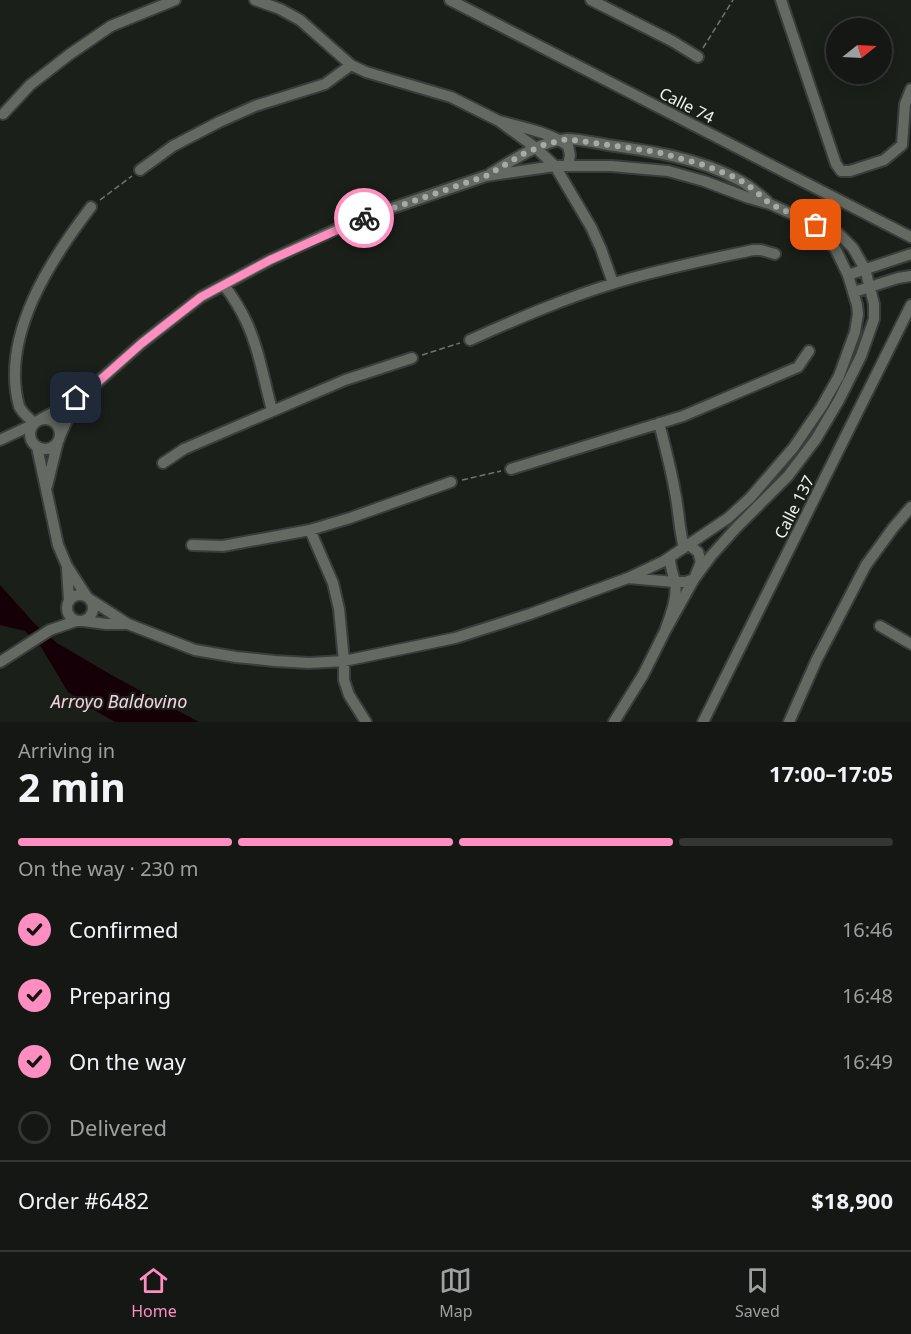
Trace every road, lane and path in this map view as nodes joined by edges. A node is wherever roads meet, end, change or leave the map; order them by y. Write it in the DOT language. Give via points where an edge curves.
graph roads {
  1 [pos="175,0"];
  2 [pos="255,0"];
  3 [pos="450,0"];
  4 [pos="591,0"];
  5 [pos="733,0"];
  6 [pos="780,0"];
  7 [pos="698,57"];
  8 [pos="351,65"];
  9 [pos="911,89"];
  10 [pos="3,114"];
  11 [pos="499,121"];
  12 [pos="911,131"];
  13 [pos="561,141"];
  14 [pos="902,145"];
  15 [pos="536,148"];
  16 [pos="555,166"];
  17 [pos="568,166"];
  18 [pos="140,170"];
  19 [pos="486,176"];
  20 [pos="770,204"];
  21 [pos="91,207"];
  22 [pos="816,225"];
  23 [pos="911,237"];
  24 [pos="775,254"];
  25 [pos="911,254"];
  26 [pos="865,269"];
  27 [pos="848,275"];
  28 [pos="911,276"];
  29 [pos="613,283"];
  30 [pos="224,285"];
  31 [pos="870,287"];
  32 [pos="854,292"];
  33 [pos="911,305"];
  34 [pos="470,340"];
  35 [pos="809,351"];
  36 [pos="412,358"];
  37 [pos="90,389"];
  38 [pos="272,410"];
  39 [pos="36,422"];
  40 [pos="659,423"];
  41 [pos="59,438"];
  42 [pos="0,441"];
  43 [pos="35,445"];
  44 [pos="163,463"];
  45 [pos="511,469"];
  46 [pos="451,482"];
  47 [pos="46,490"];
  48 [pos="911,507"];
  49 [pos="310,530"];
  50 [pos="192,545"];
  51 [pos="687,546"];
  52 [pos="669,558"];
  53 [pos="67,566"];
  54 [pos="628,578"];
  55 [pos="694,579"];
  56 [pos="675,582"];
  57 [pos="89,598"];
  58 [pos="68,602"];
  59 [pos="80,621"];
  60 [pos="128,624"];
  61 [pos="880,626"];
  62 [pos="50,630"];
  63 [pos="665,631"];
  64 [pos="911,645"];
  65 [pos="344,661"];
  66 [pos="0,662"];
  67 [pos="366,722"];
  68 [pos="614,722"];
  69 [pos="703,722"];
  70 [pos="789,722"];
  1 -- 10 [label="street" via="111,26 30,85"];
  2 -- 8 [label="street" via="300,20"];
  3 -- 23 [label="street, Calle 74"];
  4 -- 7 [label="street"];
  5 -- 7 [label="path"];
  6 -- 14 [label="street" via="836,164 842,171 850,171 884,160"];
  8 -- 11 [label="street" via="451,97"];
  8 -- 18 [label="street" via="325,84 219,122 173,146"];
  9 -- 14 [label="street" via="905,104"];
  11 -- 13 [label="street"];
  11 -- 15 [label="street"];
  12 -- 14 [label="street"];
  13 -- 15 [label="street"];
  13 -- 17 [label="street" via="568,146"];
  13 -- 20 [label="street" via="657,152 704,165 737,178"];
  15 -- 16 [label="street"];
  15 -- 19 [label="street"];
  16 -- 17 [label="street"];
  16 -- 19 [label="street"];
  16 -- 29 [label="street" via="591,228"];
  17 -- 20 [label="street" via="668,171"];
  18 -- 21 [label="path"];
  19 -- 30 [label="street" via="354,221"];
  20 -- 22 [label="street"];
  21 -- 39 [label="street" via="44,269 18,315 9,351 9,381 19,408"];
  22 -- 26 [label="street" via="838,233"];
  22 -- 27 [label="street" via="836,250"];
  24 -- 29 [label="street" via="753,250"];
  25 -- 26 [label="street"];
  26 -- 27 [label="street"];
  26 -- 31 [label="street"];
  27 -- 32 [label="street"];
  28 -- 31 [label="street"];
  29 -- 34 [label="street" via="546,306"];
  30 -- 37 [label="street" via="176,316"];
  30 -- 38 [label="street" via="247,323"];
  31 -- 32 [label="street"];
  31 -- 55 [label="street" via="874,319 861,356 816,439 788,476 730,535"];
  32 -- 51 [label="street" via="858,314 855,332 839,376 822,406 794,447 750,498"];
  33 -- 69 [label="street, Calle 137"];
  34 -- 36 [label="path"];
  35 -- 40 [label="street" via="798,367"];
  36 -- 38 [label="street"];
  37 -- 39 [label="street"];
  37 -- 41 [label="street" via="68,418"];
  38 -- 44 [label="street" via="184,449"];
  39 -- 41 [label="street" via="51,420 58,426"];
  39 -- 42 [label="street"];
  39 -- 43 [label="street" via="30,434"];
  40 -- 45 [label="street"];
  40 -- 51 [label="street" via="676,494 679,531"];
  41 -- 43 [label="street" via="51,447 41,449"];
  41 -- 47 [label="street"];
  42 -- 43 [label="street"];
  43 -- 47 [label="street"];
  45 -- 46 [label="path"];
  46 -- 49 [label="street"];
  47 -- 53 [label="street" via="58,545"];
  48 -- 70 [label="street" via="866,565"];
  49 -- 50 [label="street" via="223,546"];
  49 -- 65 [label="street" via="333,583"];
  51 -- 52 [label="street"];
  51 -- 55 [label="street" via="698,552 701,562"];
  52 -- 54 [label="street"];
  52 -- 56 [label="street"];
  53 -- 57 [label="street"];
  53 -- 58 [label="street"];
  54 -- 56 [label="street"];
  54 -- 65 [label="street" via="455,638"];
  55 -- 56 [label="street"];
  55 -- 63 [label="street"];
  56 -- 63 [label="street"];
  57 -- 58 [label="street" via="79,594"];
  57 -- 59 [label="street" via="93,610"];
  57 -- 60 [label="street"];
  58 -- 59 [label="street" via="69,616"];
  58 -- 62 [label="street"];
  59 -- 60 [label="street"];
  59 -- 62 [label="street"];
  60 -- 65 [label="street" via="195,650 309,663"];
  61 -- 64 [label="street"];
  62 -- 66 [label="street"];
  63 -- 68 [label="street"];
  65 -- 67 [label="street" via="349,695"];
}
